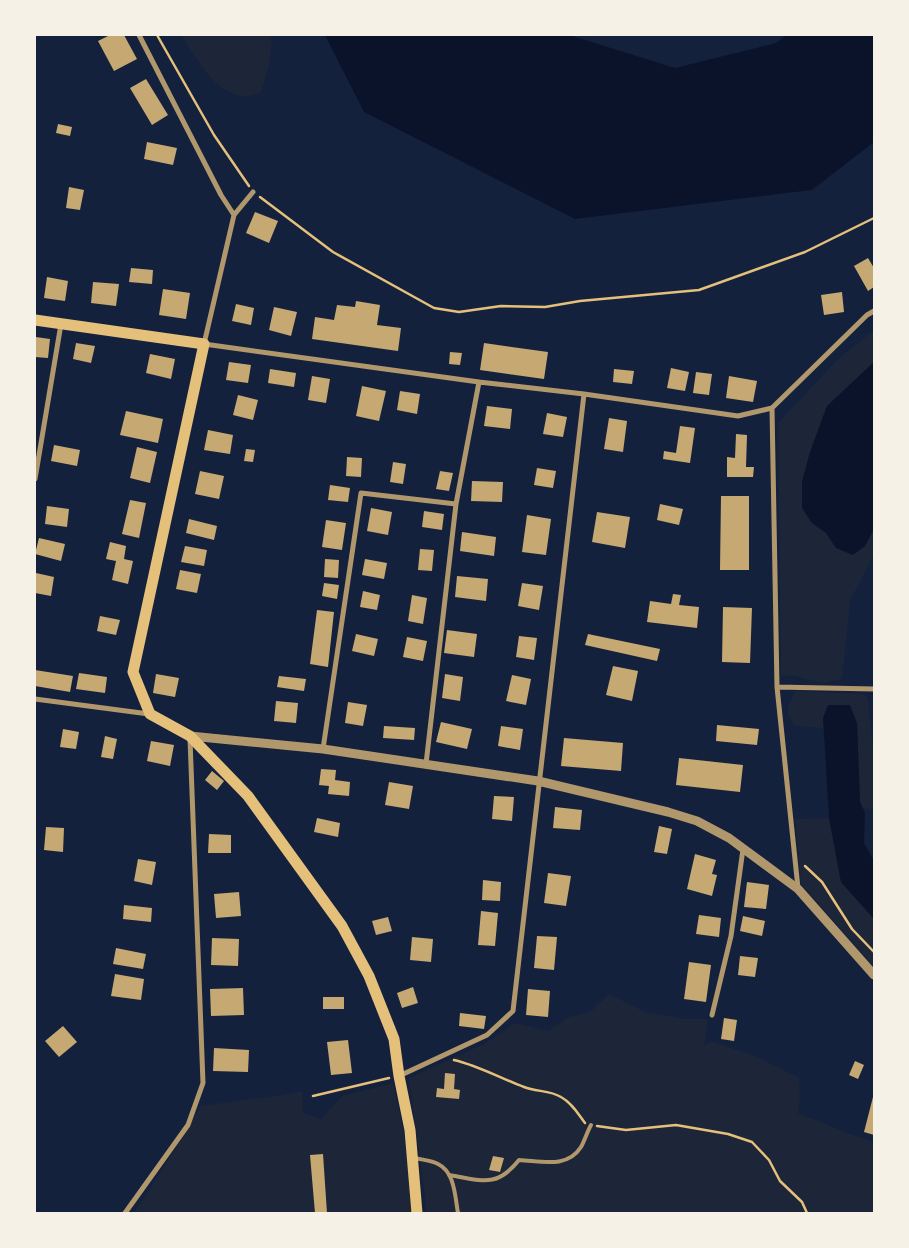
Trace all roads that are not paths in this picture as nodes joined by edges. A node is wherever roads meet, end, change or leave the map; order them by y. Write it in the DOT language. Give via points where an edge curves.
graph roads {
  1 [pos="139,35"];
  2 [pos="253,192"];
  3 [pos="234,215"];
  4 [pos="874,311"];
  5 [pos="35,320"];
  6 [pos="60,324"];
  7 [pos="204,344"];
  8 [pos="479,382"];
  9 [pos="584,394"];
  10 [pos="772,408"];
  11 [pos="35,479"];
  12 [pos="456,504"];
  13 [pos="777,687"];
  14 [pos="874,689"];
  15 [pos="35,699"];
  16 [pos="150,714"];
  17 [pos="190,736"];
  18 [pos="323,749"];
  19 [pos="426,764"];
  20 [pos="538,781"];
  21 [pos="743,849"];
  22 [pos="798,889"];
  23 [pos="874,975"];
  24 [pos="712,1015"];
  25 [pos="399,1076"];
  26 [pos="591,1125"];
  27 [pos="412,1158"];
  28 [pos="449,1175"];
  29 [pos="125,1213"];
  30 [pos="417,1213"];
  31 [pos="458,1213"];
  1 -- 3 [label="street"];
  2 -- 3 [label="street"];
  3 -- 7 [label="street"];
  4 -- 10 [label="street"];
  5 -- 6 [label="main road"];
  6 -- 7 [label="main road"];
  6 -- 11 [label="street"];
  7 -- 8 [label="street"];
  7 -- 16 [label="main road" via="133,672"];
  8 -- 9 [label="street"];
  8 -- 12 [label="street"];
  9 -- 10 [label="street" via="738,416"];
  9 -- 20 [label="street"];
  10 -- 13 [label="street"];
  12 -- 18 [label="street" via="361,493"];
  12 -- 19 [label="street"];
  13 -- 14 [label="street"];
  13 -- 22 [label="street"];
  15 -- 16 [label="street"];
  16 -- 17 [label="main road"];
  17 -- 18 [label="street"];
  17 -- 25 [label="main road" via="248,796 342,926 369,976 394,1039"];
  17 -- 29 [label="street" via="203,1083 188,1124"];
  18 -- 19 [label="street"];
  19 -- 20 [label="street"];
  20 -- 21 [label="street" via="697,821"];
  20 -- 25 [label="street" via="513,1010 487,1035"];
  21 -- 22 [label="street"];
  21 -- 24 [label="street" via="731,936"];
  22 -- 23 [label="street"];
  25 -- 27 [label="main road"];
  26 -- 28 [label="lane" via="569,1160 519,1160 499,1178 488,1181"];
  27 -- 28 [label="lane" via="439,1164"];
  27 -- 30 [label="main road"];
  28 -- 31 [label="lane"];
}
